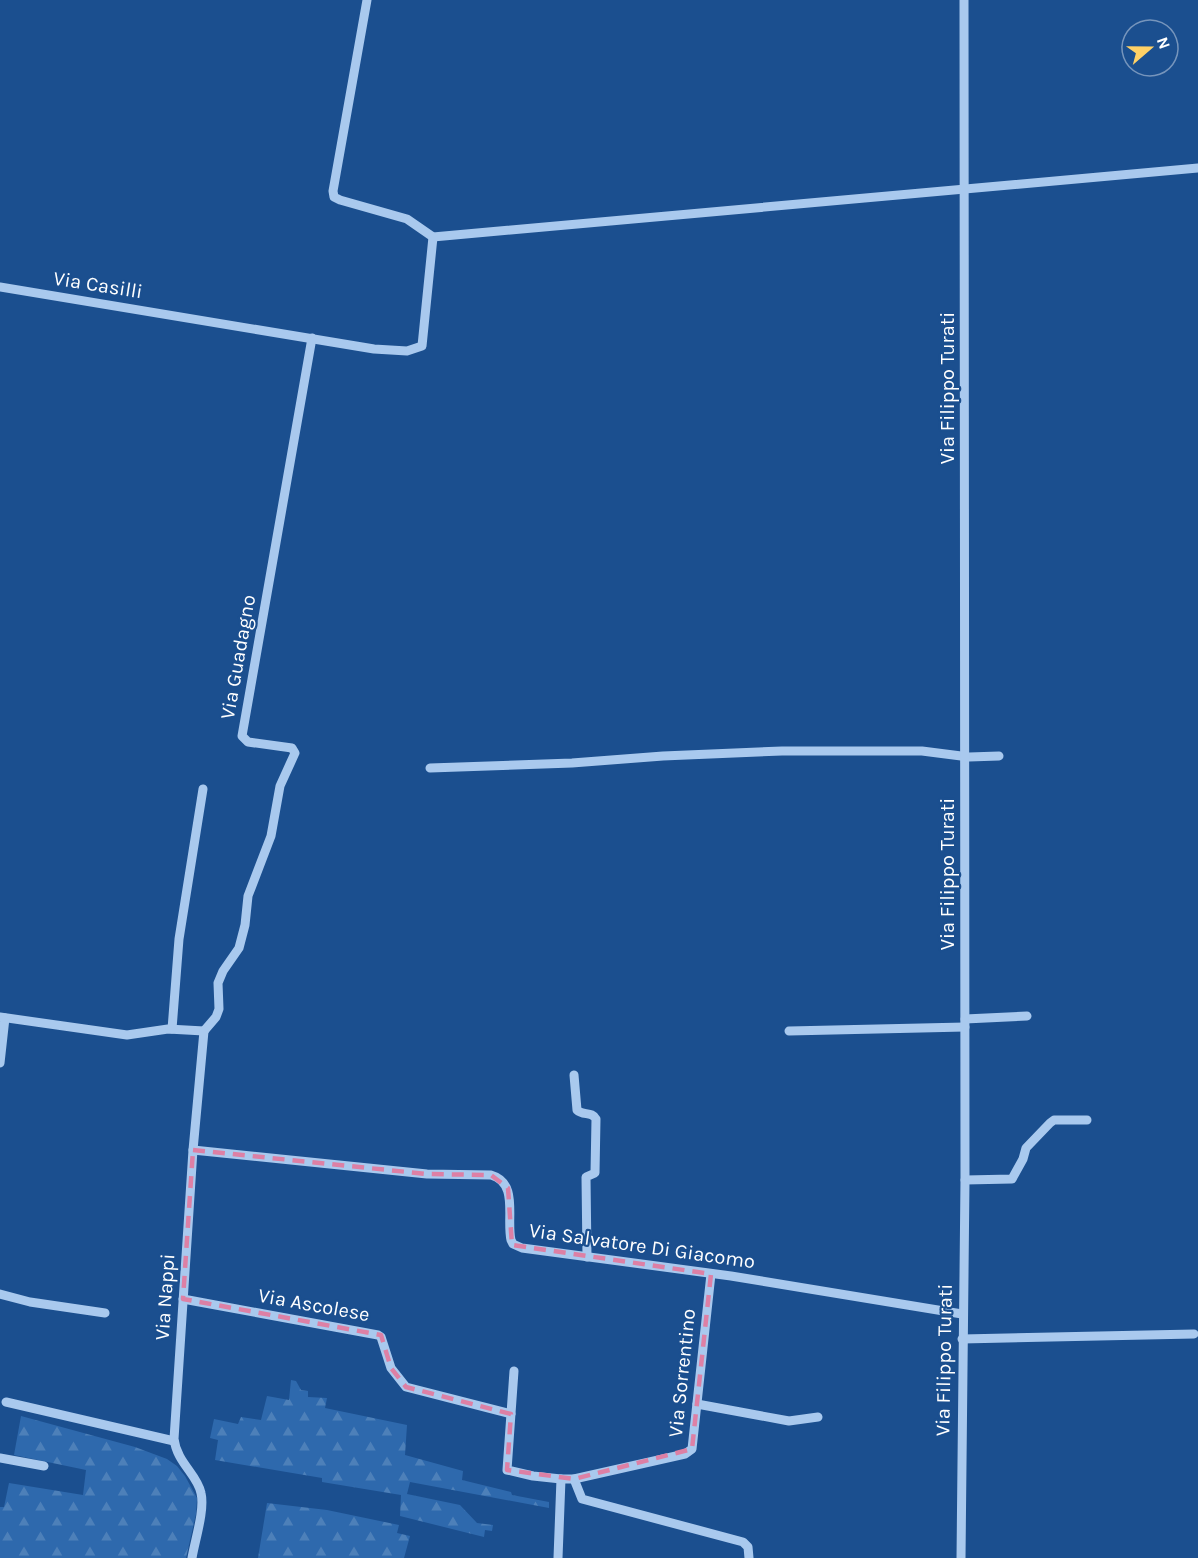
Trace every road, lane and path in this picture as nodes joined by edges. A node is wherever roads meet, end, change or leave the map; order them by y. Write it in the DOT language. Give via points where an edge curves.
graph roads {
  1 [pos="367,0"];
  2 [pos="964,0"];
  3 [pos="1198,168"];
  4 [pos="964,190"];
  5 [pos="433,237"];
  6 [pos="0,287"];
  7 [pos="312,338"];
  8 [pos="965,756"];
  9 [pos="999,756"];
  10 [pos="430,768"];
  11 [pos="203,789"];
  12 [pos="1027,1016"];
  13 [pos="2,1018"];
  14 [pos="965,1023"];
  15 [pos="172,1029"];
  16 [pos="204,1031"];
  17 [pos="789,1031"];
  18 [pos="0,1063"];
  19 [pos="574,1075"];
  20 [pos="1087,1120"];
  21 [pos="193,1150"];
  22 [pos="965,1180"];
  23 [pos="587,1257"];
  24 [pos="711,1274"];
  25 [pos="0,1294"];
  26 [pos="183,1299"];
  27 [pos="105,1313"];
  28 [pos="962,1314"];
  29 [pos="1194,1334"];
  30 [pos="962,1339"];
  31 [pos="513,1371"];
  32 [pos="6,1402"];
  33 [pos="697,1404"];
  34 [pos="511,1414"];
  35 [pos="818,1417"];
  36 [pos="174,1441"];
  37 [pos="0,1458"];
  38 [pos="44,1466"];
  39 [pos="561,1479"];
  40 [pos="574,1479"];
  41 [pos="192,1558"];
  42 [pos="558,1558"];
  43 [pos="749,1558"];
  44 [pos="961,1558"];
  1 -- 5 [label="street" via="334,197 406,219"];
  2 -- 4 [label="street, Via Filippo Turati"];
  3 -- 4 [label="street"];
  4 -- 5 [label="street"];
  4 -- 8 [label="street, Via Filippo Turati"];
  5 -- 7 [label="street, Via Casilli" via="422,346 407,351 374,349"];
  6 -- 7 [label="street, Via Casilli"];
  7 -- 16 [label="street, Via Guadagno" via="242,736 248,742 292,748 295,753 280,786 271,837 248,896 239,948 223,971 218,983 219,1009"];
  8 -- 9 [label="street"];
  8 -- 10 [label="street" via="922,751 783,751"];
  8 -- 14 [label="street, Via Filippo Turati"];
  11 -- 15 [label="street" via="179,939"];
  12 -- 14 [label="street"];
  13 -- 15 [label="street" via="127,1035"];
  13 -- 18 [label="street"];
  14 -- 17 [label="street"];
  14 -- 22 [label="street, Via Filippo Turati"];
  15 -- 16 [label="street"];
  16 -- 21 [label="street, Via Nappi"];
  19 -- 23 [label="street" via="577,1110 596,1119 595,1173 586,1177"];
  20 -- 22 [label="street" via="1054,1120 1026,1148 1012,1179"];
  21 -- 23 [label="street, Via Salvatore Di Giacomo" via="427,1174 499,1177 508,1188 513,1244"];
  21 -- 26 [label="street, Via Nappi"];
  22 -- 28 [label="street, Via Filippo Turati"];
  23 -- 24 [label="street, Via Salvatore Di Giacomo"];
  24 -- 28 [label="street, Via Salvatore Di Giacomo"];
  24 -- 33 [label="street, Via Sorrentino"];
  25 -- 27 [label="street"];
  26 -- 34 [label="street, Via Ascolese" via="378,1335 391,1368 406,1387"];
  26 -- 36 [label="street, Via Nappi"];
  28 -- 30 [label="street, Via Filippo Turati"];
  29 -- 30 [label="street"];
  30 -- 44 [label="street, Via Filippo Turati"];
  31 -- 34 [label="street, Via Sorrentino"];
  32 -- 36 [label="street"];
  33 -- 35 [label="street" via="789,1421"];
  33 -- 40 [label="street, Via Sorrentino" via="689,1452"];
  34 -- 39 [label="street, Via Sorrentino" via="507,1470"];
  36 -- 41 [label="street, Via Nappi" via="201,1491"];
  37 -- 38 [label="street"];
  39 -- 40 [label="street, Via Sorrentino"];
  39 -- 42 [label="street"];
  40 -- 43 [label="street" via="582,1499 743,1542"];
}
